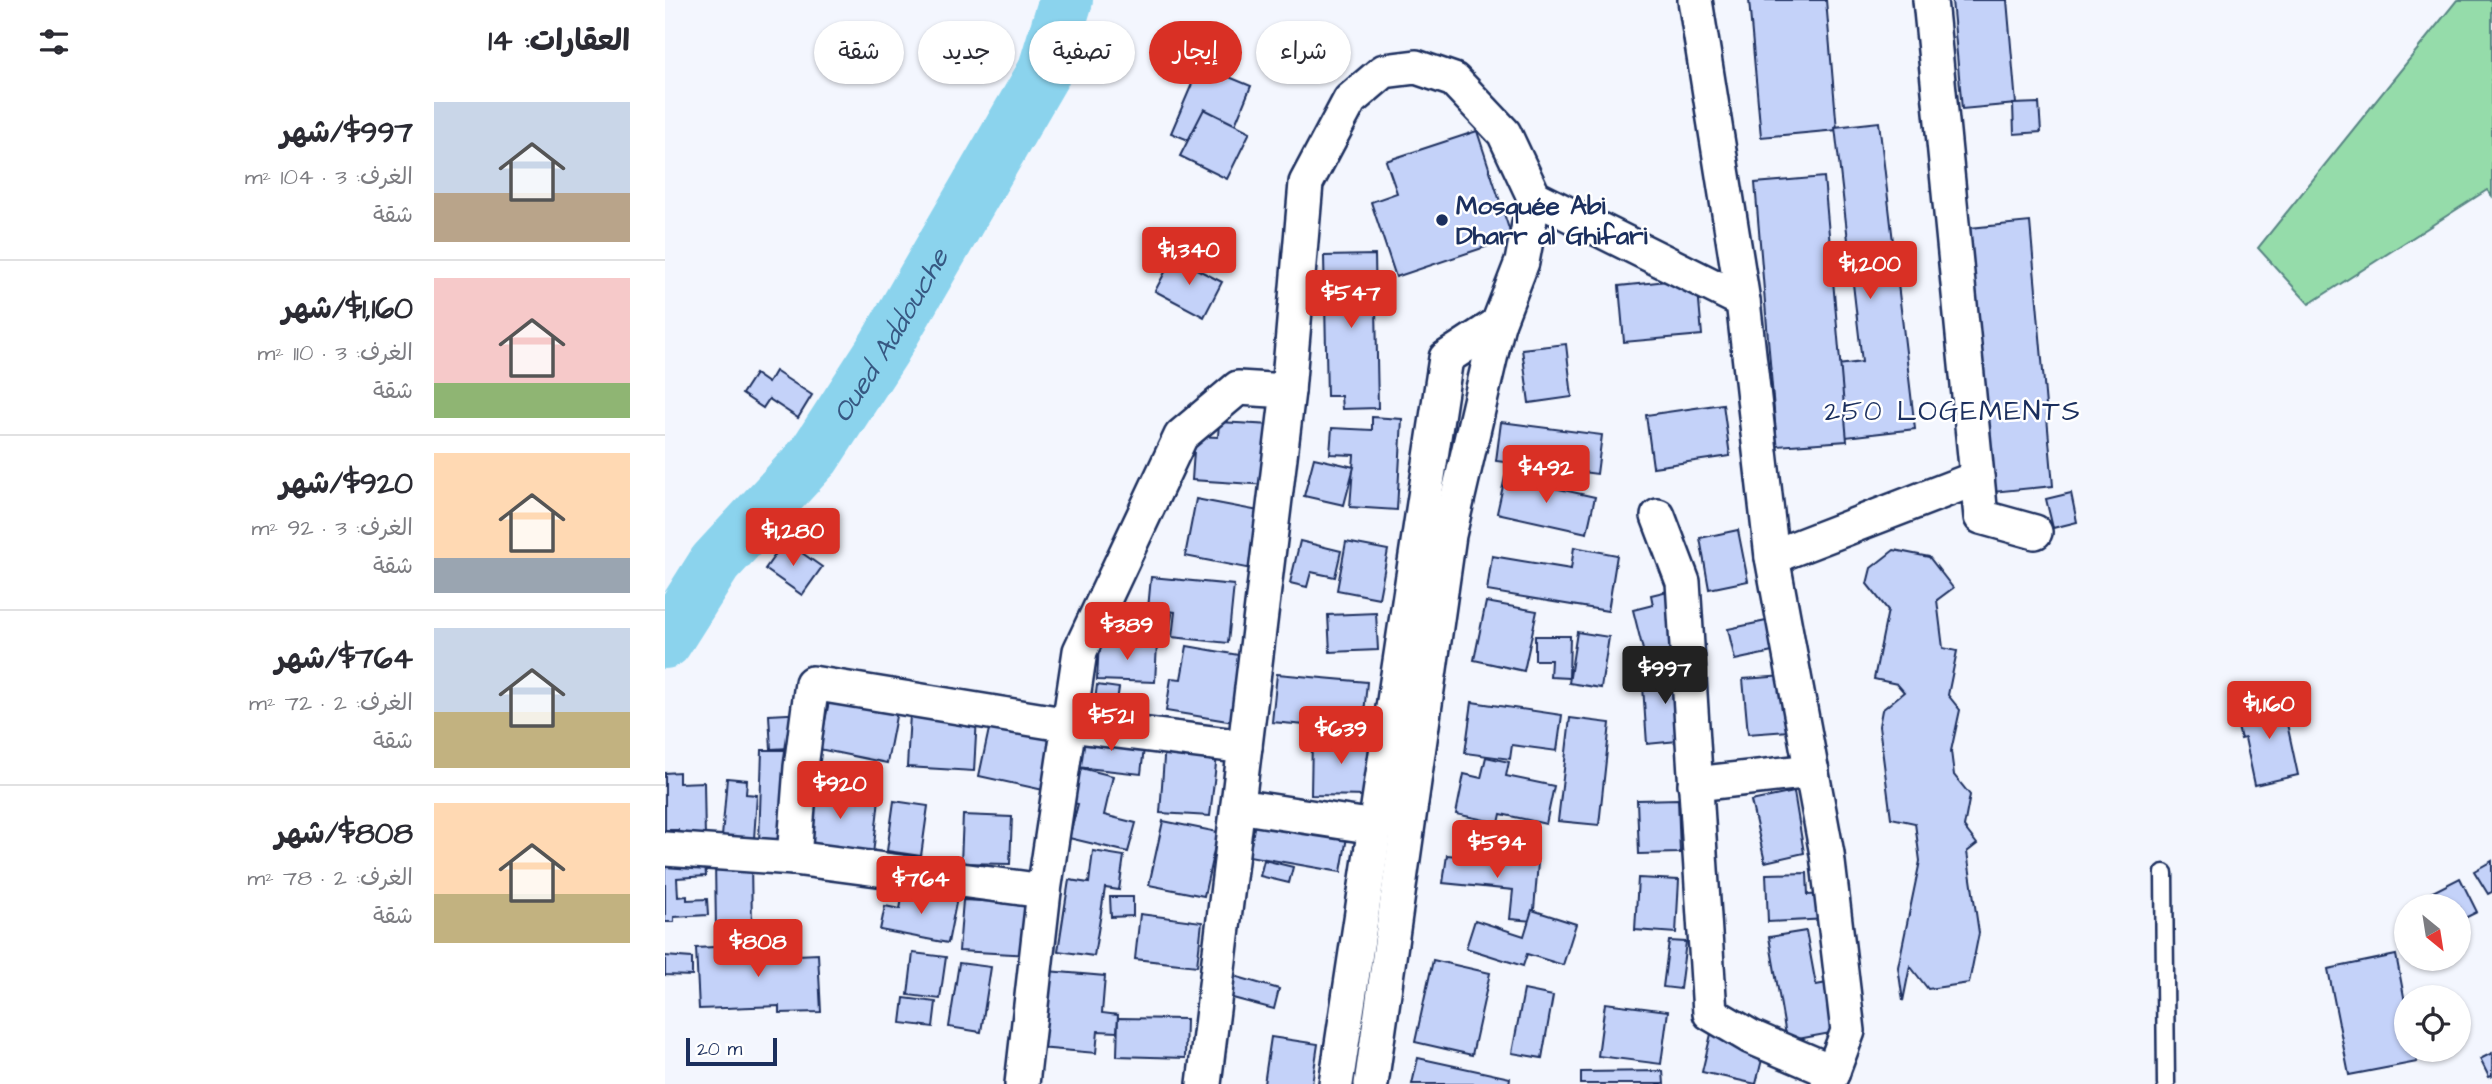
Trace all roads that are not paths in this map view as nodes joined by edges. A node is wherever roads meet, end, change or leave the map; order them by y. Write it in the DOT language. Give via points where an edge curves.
graph roads {
  1 [pos="1695,0"];
  2 [pos="1930,0"];
  3 [pos="1534,197"];
  4 [pos="1743,301"];
  5 [pos="1288,391"];
  6 [pos="1977,478"];
  7 [pos="1658,516"];
  8 [pos="2035,531"];
  9 [pos="1435,533"];
  10 [pos="1772,558"];
  11 [pos="1069,725"];
  12 [pos="1245,747"];
  13 [pos="1812,771"];
  14 [pos="1695,784"];
  15 [pos="1238,806"];
  16 [pos="1375,827"];
  17 [pos="665,849"];
  18 [pos="794,858"];
  19 [pos="2164,873"];
  20 [pos="1044,891"];
  21 [pos="1830,1078"];
  22 [pos="1023,1084"];
  23 [pos="1205,1084"];
  24 [pos="1336,1084"];
  25 [pos="1371,1084"];
  26 [pos="2166,1084"];
  1 -- 4 [label="street"];
  2 -- 6 [label="street"];
  3 -- 4 [label="street"];
  3 -- 5 [label="street" via="1504,133 1454,80 1416,67 1384,71 1350,100 1305,183"];
  3 -- 9 [label="street" via="1522,262 1497,324 1446,358"];
  4 -- 10 [label="street"];
  5 -- 11 [label="street" via="1238,388 1181,436 1080,651"];
  5 -- 12 [label="street"];
  6 -- 8 [label="street" via="1981,517"];
  6 -- 10 [label="street"];
  7 -- 14 [label="street" via="1683,582"];
  9 -- 16 [label="street"];
  9 -- 25 [label="street"];
  10 -- 13 [label="street"];
  11 -- 12 [label="street"];
  11 -- 18 [label="street" via="812,683"];
  11 -- 20 [label="street"];
  12 -- 15 [label="street"];
  13 -- 14 [label="street"];
  13 -- 21 [label="street" via="1828,854 1848,1031"];
  14 -- 21 [label="street" via="1710,1013"];
  15 -- 16 [label="street"];
  15 -- 23 [label="street"];
  16 -- 24 [label="street"];
  17 -- 18 [label="street"];
  18 -- 20 [label="street"];
  19 -- 26 [label="lane"];
  20 -- 22 [label="street"];
}
